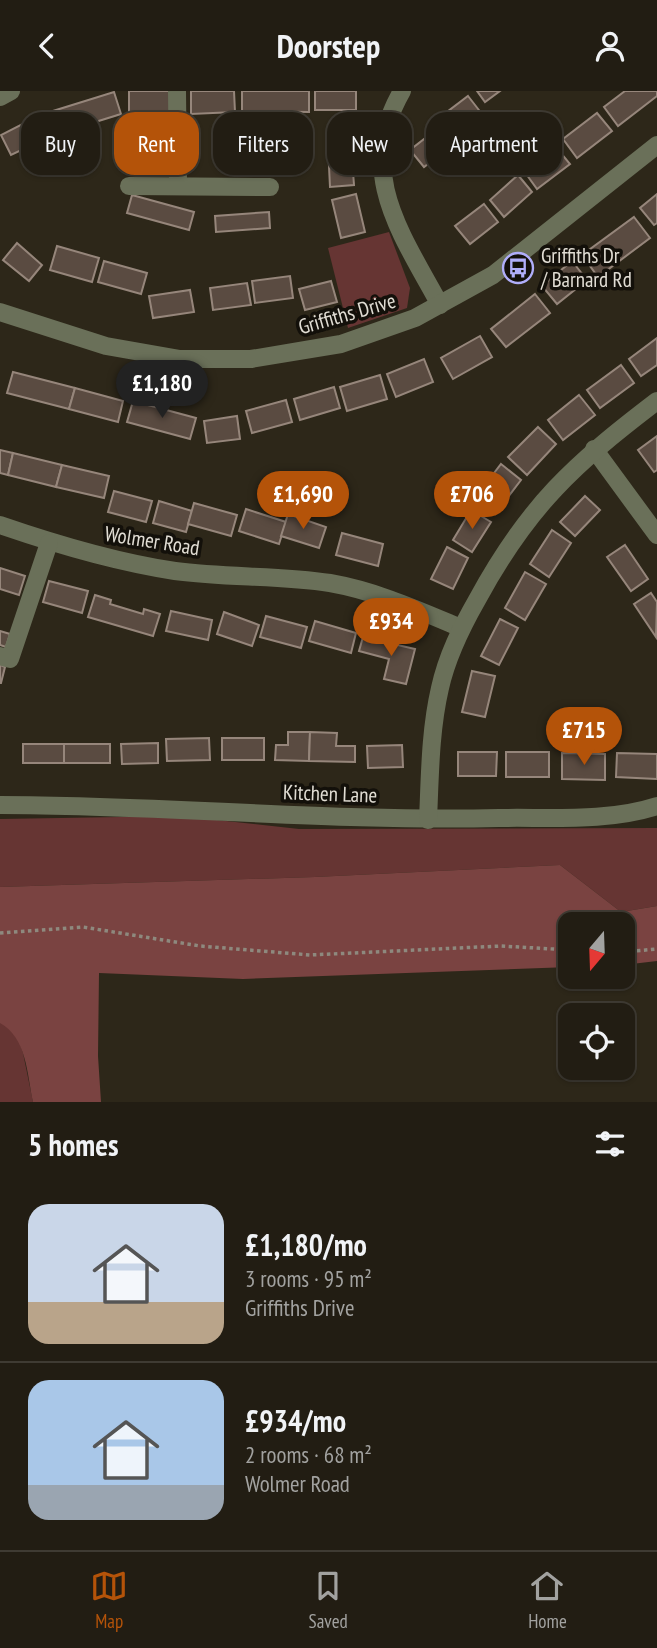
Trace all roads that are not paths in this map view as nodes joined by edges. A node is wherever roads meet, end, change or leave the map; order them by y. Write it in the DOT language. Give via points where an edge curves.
graph roads {
  1 [pos="10,91"];
  2 [pos="177,91"];
  3 [pos="402,91"];
  4 [pos="0,97"];
  5 [pos="657,145"];
  6 [pos="178,184"];
  7 [pos="129,186"];
  8 [pos="270,187"];
  9 [pos="440,305"];
  10 [pos="0,312"];
  11 [pos="657,401"];
  12 [pos="594,449"];
  13 [pos="0,525"];
  14 [pos="657,534"];
  15 [pos="49,543"];
  16 [pos="461,628"];
  17 [pos="0,656"];
  18 [pos="0,805"];
  19 [pos="657,806"];
  20 [pos="428,820"];
  1 -- 4 [label="street"];
  2 -- 6 [label="street"];
  3 -- 9 [label="street" via="384,137 382,176 389,212"];
  5 -- 9 [label="street, Griffiths Drive" via="493,275"];
  6 -- 7 [label="street"];
  6 -- 8 [label="street"];
  9 -- 10 [label="street, Griffiths Drive" via="392,328 341,344 285,355 221,360 143,354 69,336"];
  11 -- 12 [label="street"];
  12 -- 14 [label="street"];
  12 -- 16 [label="street" via="528,516"];
  13 -- 15 [label="street, Wolmer Road"];
  15 -- 16 [label="street, Wolmer Road" via="178,571 331,583 396,600"];
  15 -- 17 [label="street" via="10,659"];
  16 -- 20 [label="street" via="440,688"];
  18 -- 20 [label="street, Kitchen Lane"];
  19 -- 20 [label="street, Kitchen Lane" via="638,812 570,817"];
}
